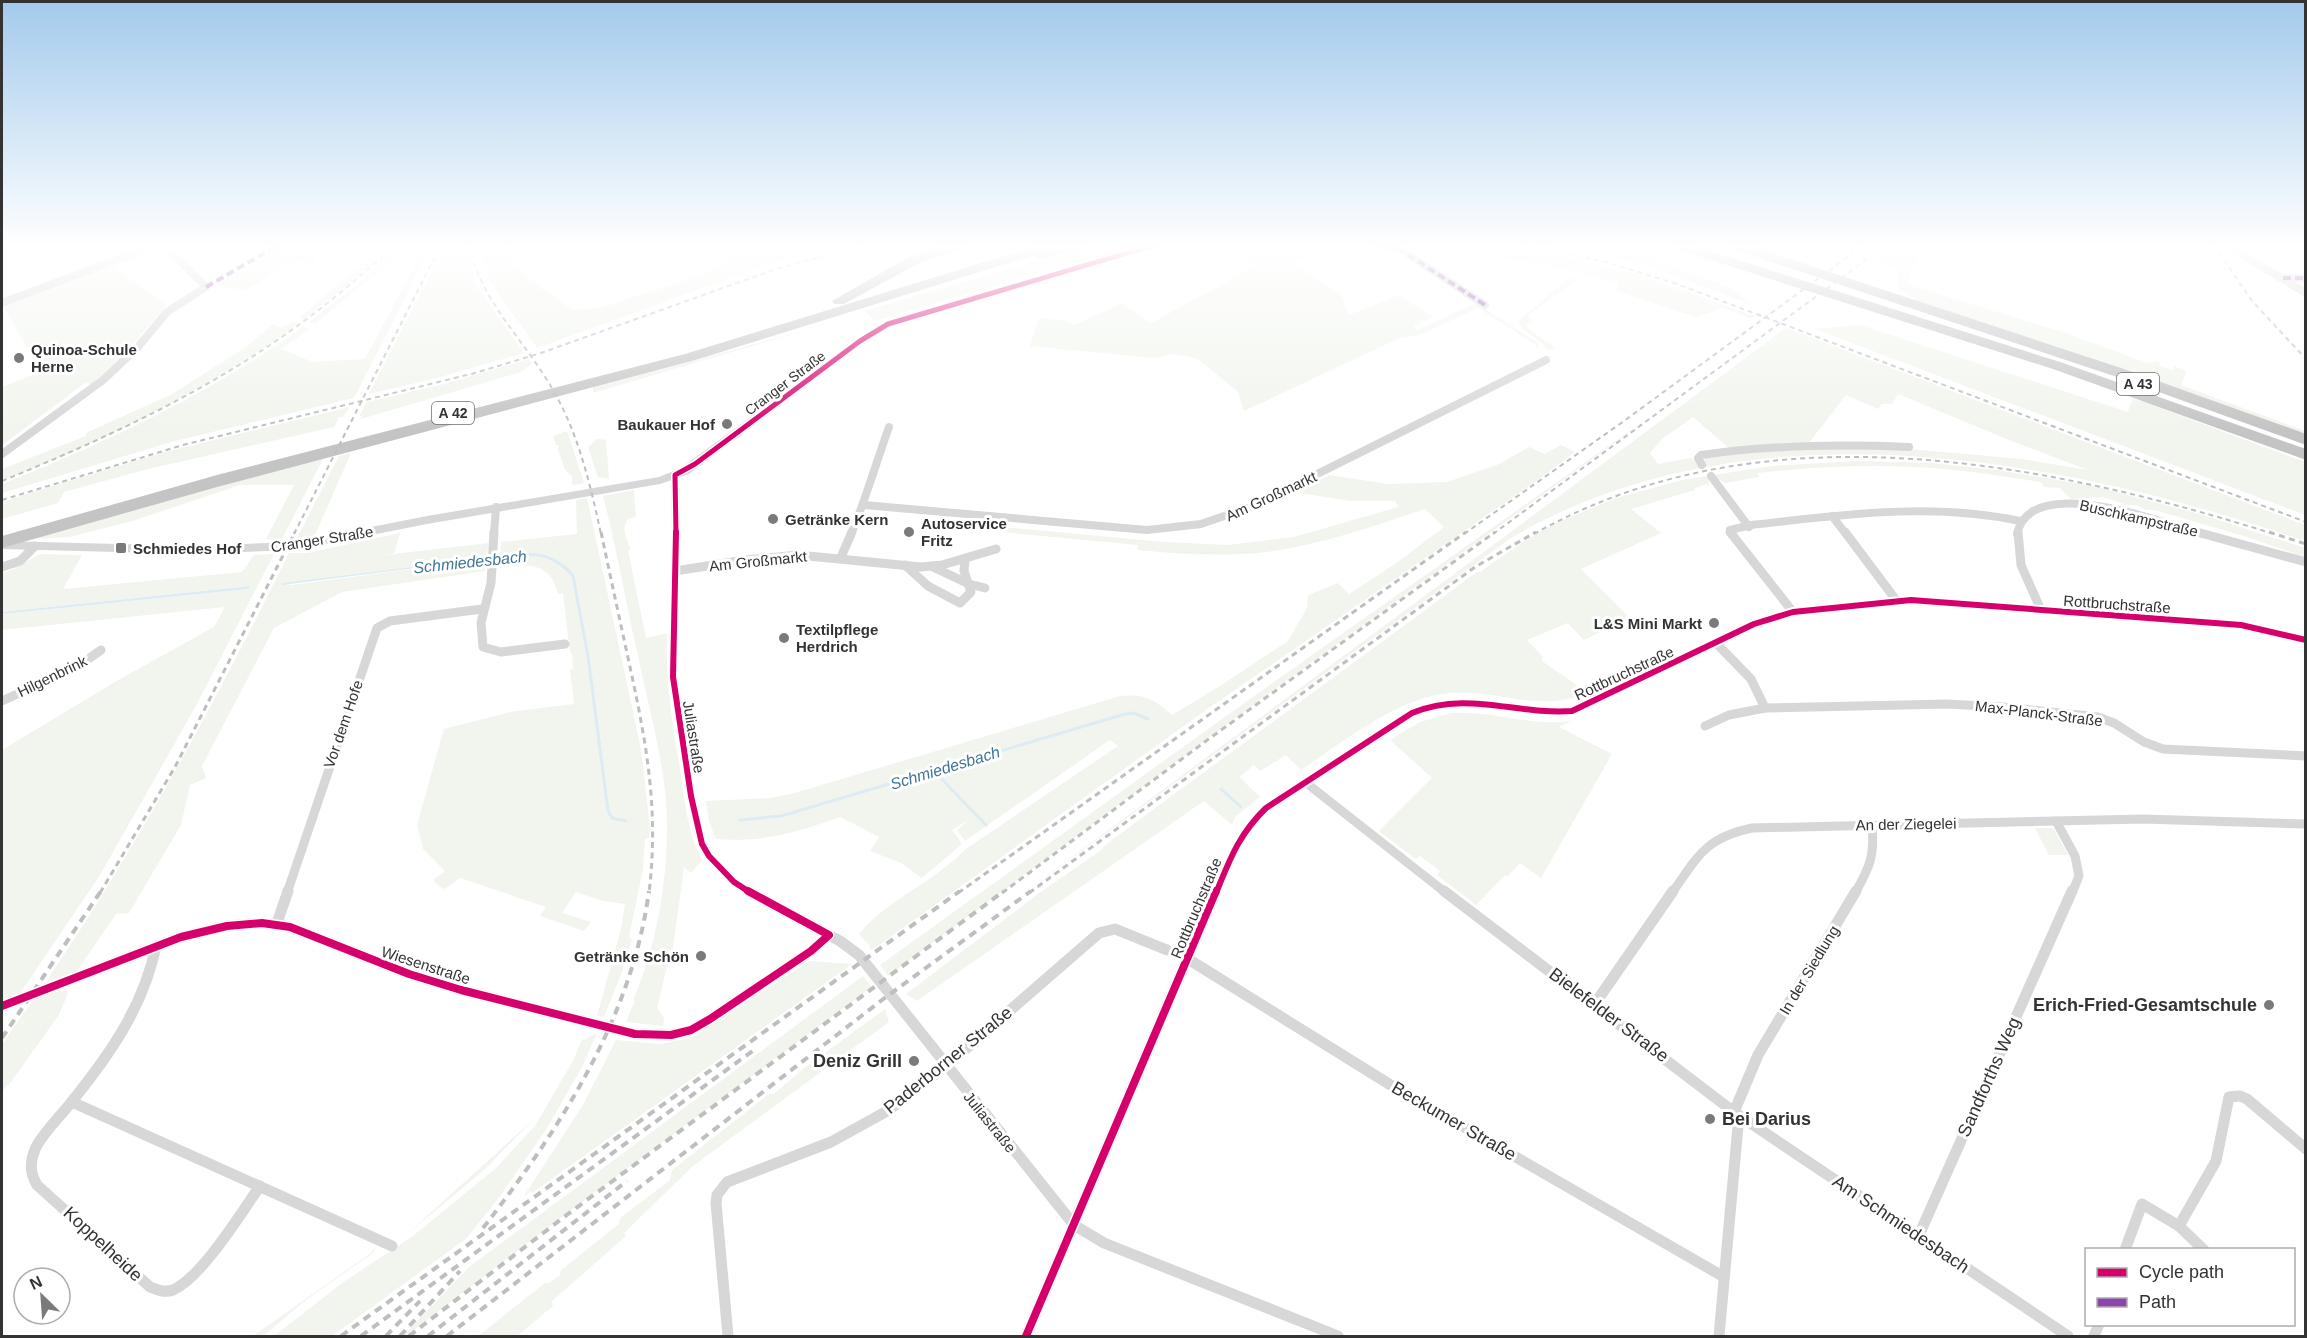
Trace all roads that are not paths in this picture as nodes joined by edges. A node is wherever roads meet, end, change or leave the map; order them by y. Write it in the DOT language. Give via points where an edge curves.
graph roads {
  1 [pos="174,307"];
  2 [pos="819,307"];
  3 [pos="853,307"];
  4 [pos="944,307"];
  5 [pos="1874,307"];
  6 [pos="1888,307"];
  7 [pos="1925,307"];
  8 [pos="1546,360"];
  9 [pos="889,427"];
  10 [pos="2306,440"];
  11 [pos="2306,444"];
  12 [pos="1909,447"];
  13 [pos="2,454"];
  14 [pos="2306,455"];
  15 [pos="1702,465"];
  16 [pos="675,475"];
  17 [pos="1711,476"];
  18 [pos="864,505"];
  19 [pos="496,507"];
  20 [pos="1832,516"];
  21 [pos="2020,521"];
  22 [pos="1749,527"];
  23 [pos="5,540"];
  24 [pos="36,546"];
  25 [pos="996,549"];
  26 [pos="841,557"];
  27 [pos="965,560"];
  28 [pos="2306,562"];
  29 [pos="904,565"];
  30 [pos="2,567"];
  31 [pos="933,567"];
  32 [pos="675,571"];
  33 [pos="969,584"];
  34 [pos="985,588"];
  35 [pos="1896,600"];
  36 [pos="482,609"];
  37 [pos="2041,610"];
  38 [pos="1793,612"];
  39 [pos="2306,640"];
  40 [pos="1716,643"];
  41 [pos="565,644"];
  42 [pos="101,650"];
  43 [pos="2,701"];
  44 [pos="1766,708"];
  45 [pos="1705,726"];
  46 [pos="2306,756"];
  47 [pos="1305,782"];
  48 [pos="2056,821"];
  49 [pos="2306,824"];
  50 [pos="1872,825"];
  51 [pos="276,923"];
  52 [pos="829,935"];
  53 [pos="156,946"];
  54 [pos="1167,950"];
  55 [pos="1188,959"];
  56 [pos="1594,1005"];
  57 [pos="2,1006"];
  58 [pos="946,1066"];
  59 [pos="72,1101"];
  60 [pos="1734,1112"];
  61 [pos="2306,1149"];
  62 [pos="260,1186"];
  63 [pos="1074,1225"];
  64 [pos="2179,1226"];
  65 [pos="1919,1235"];
  66 [pos="392,1246"];
  67 [pos="2126,1248"];
  68 [pos="2202,1248"];
  69 [pos="1724,1277"];
  70 [pos="728,1336"];
  71 [pos="1026,1336"];
  72 [pos="1338,1336"];
  73 [pos="1719,1336"];
  74 [pos="2068,1336"];
  1 -- 13 [label="street" via="103,380"];
  2 -- 23 [label="highway, A 42" via="655,360"];
  3 -- 23 [label="highway, A 42" via="690,357"];
  4 -- 16 [label="street, Cranger Straße" via="888,324 860,341"];
  5 -- 14 [label="highway, A 43" via="2058,366"];
  6 -- 11 [label="highway, A 43" via="2095,369"];
  7 -- 10 [label="highway" via="2212,404"];
  8 -- 18 [label="street, Am Großmarkt" via="1253,506 1208,524 1147,530"];
  9 -- 18 [label="street"];
  12 -- 15 [label="street" via="1768,446 1701,455 1698,458"];
  16 -- 19 [label="street, Cranger Straße"];
  16 -- 32 [label="street, Juliastraße"];
  17 -- 22 [label="street"];
  18 -- 26 [label="street"];
  19 -- 24 [label="street, Cranger Straße" via="321,542 265,549"];
  19 -- 36 [label="street" via="488,602"];
  20 -- 21 [label="street" via="1880,510 1931,510"];
  20 -- 22 [label="street"];
  20 -- 35 [label="street"];
  21 -- 28 [label="street, Buschkampstraße" via="2041,506 2061,502 2085,504"];
  21 -- 37 [label="street, Rottbruchstraße" via="2016,540 2019,558"];
  22 -- 38 [label="street" via="1732,529 1731,534"];
  23 -- 24 [label="street, Cranger Straße"];
  24 -- 30 [label="street" via="20,561"];
  25 -- 27 [label="street, Am Großmarkt" via="978,552"];
  26 -- 29 [label="street, Am Großmarkt"];
  26 -- 32 [label="street, Am Großmarkt" via="794,555"];
  27 -- 31 [label="street, Am Großmarkt"];
  27 -- 33 [label="street"];
  29 -- 31 [label="street, Am Großmarkt"];
  29 -- 33 [label="street" via="928,586 960,603 971,592"];
  31 -- 33 [label="street, Am Großmarkt"];
  32 -- 52 [label="street, Juliastraße" via="672,676 702,844 734,882"];
  33 -- 34 [label="street, Am Großmarkt"];
  35 -- 37 [label="street, Rottbruchstraße"];
  35 -- 38 [label="street, Rottbruchstraße"];
  36 -- 41 [label="street" via="481,643 486,649 501,652"];
  36 -- 51 [label="street, Vor dem Hofe" via="390,621 377,628"];
  37 -- 39 [label="street, Rottbruchstraße" via="2241,625"];
  38 -- 40 [label="street, Rottbruchstraße" via="1754,624"];
  40 -- 44 [label="street" via="1751,679"];
  40 -- 47 [label="street, Rottbruchstraße" via="1572,711 1549,713 1469,702 1419,710"];
  42 -- 43 [label="street, Hilgenbrink" via="80,665"];
  44 -- 45 [label="street, Max-Planck-Straße" via="1729,715"];
  44 -- 46 [label="street, Max-Planck-Straße" via="1932,703 2003,707 2106,719 2163,749"];
  47 -- 55 [label="street, Rottbruchstraße" via="1266,808 1238,840"];
  47 -- 56 [label="street, Bielefelder Straße"];
  48 -- 49 [label="street, An der Ziegelei" via="2143,819"];
  48 -- 50 [label="street, An der Ziegelei"];
  48 -- 65 [label="street, Sandforths Weg" via="2075,856 2079,876"];
  50 -- 56 [label="street, An der Ziegelei" via="1752,828 1713,840 1701,850"];
  50 -- 60 [label="street, In der Siedlung" via="1870,867 1758,1055"];
  51 -- 52 [label="street, Wiesenstraße" via="409,974 567,1019 657,1036 691,1030 710,1019 812,951"];
  51 -- 53 [label="street, Wiesenstraße" via="227,926"];
  52 -- 58 [label="street, Juliastraße" via="859,955"];
  53 -- 57 [label="street, Wiesenstraße"];
  53 -- 59 [label="street, Koppelheide" via="151,974 139,1001 121,1034"];
  54 -- 58 [label="street, Paderborner Straße" via="1115,929 1099,933"];
  55 -- 63 [label="street, Rottbruchstraße"];
  55 -- 69 [label="street, Beckumer Straße" via="1389,1084"];
  56 -- 60 [label="street, Bielefelder Straße" via="1704,1085"];
  58 -- 63 [label="street, Juliastraße"];
  58 -- 70 [label="street, Paderborner Straße" via="861,1126 802,1154 734,1178 721,1188 716,1203"];
  59 -- 62 [label="street"];
  59 -- 62 [label="street, Koppelheide" via="35,1149 32,1176 37,1185 150,1287 166,1291 185,1282"];
  60 -- 65 [label="street, Am Schmiedesbach"];
  60 -- 69 [label="street" via="1738,1126"];
  61 -- 64 [label="street" via="2247,1100 2229,1097 2216,1161"];
  62 -- 66 [label="street"];
  63 -- 71 [label="street, Rottbruchstraße"];
  63 -- 72 [label="street, Juliastraße" via="1104,1243"];
  64 -- 67 [label="street" via="2142,1204"];
  64 -- 68 [label="street"];
  65 -- 74 [label="street, Am Schmiedesbach"];
  69 -- 73 [label="street"];
}
